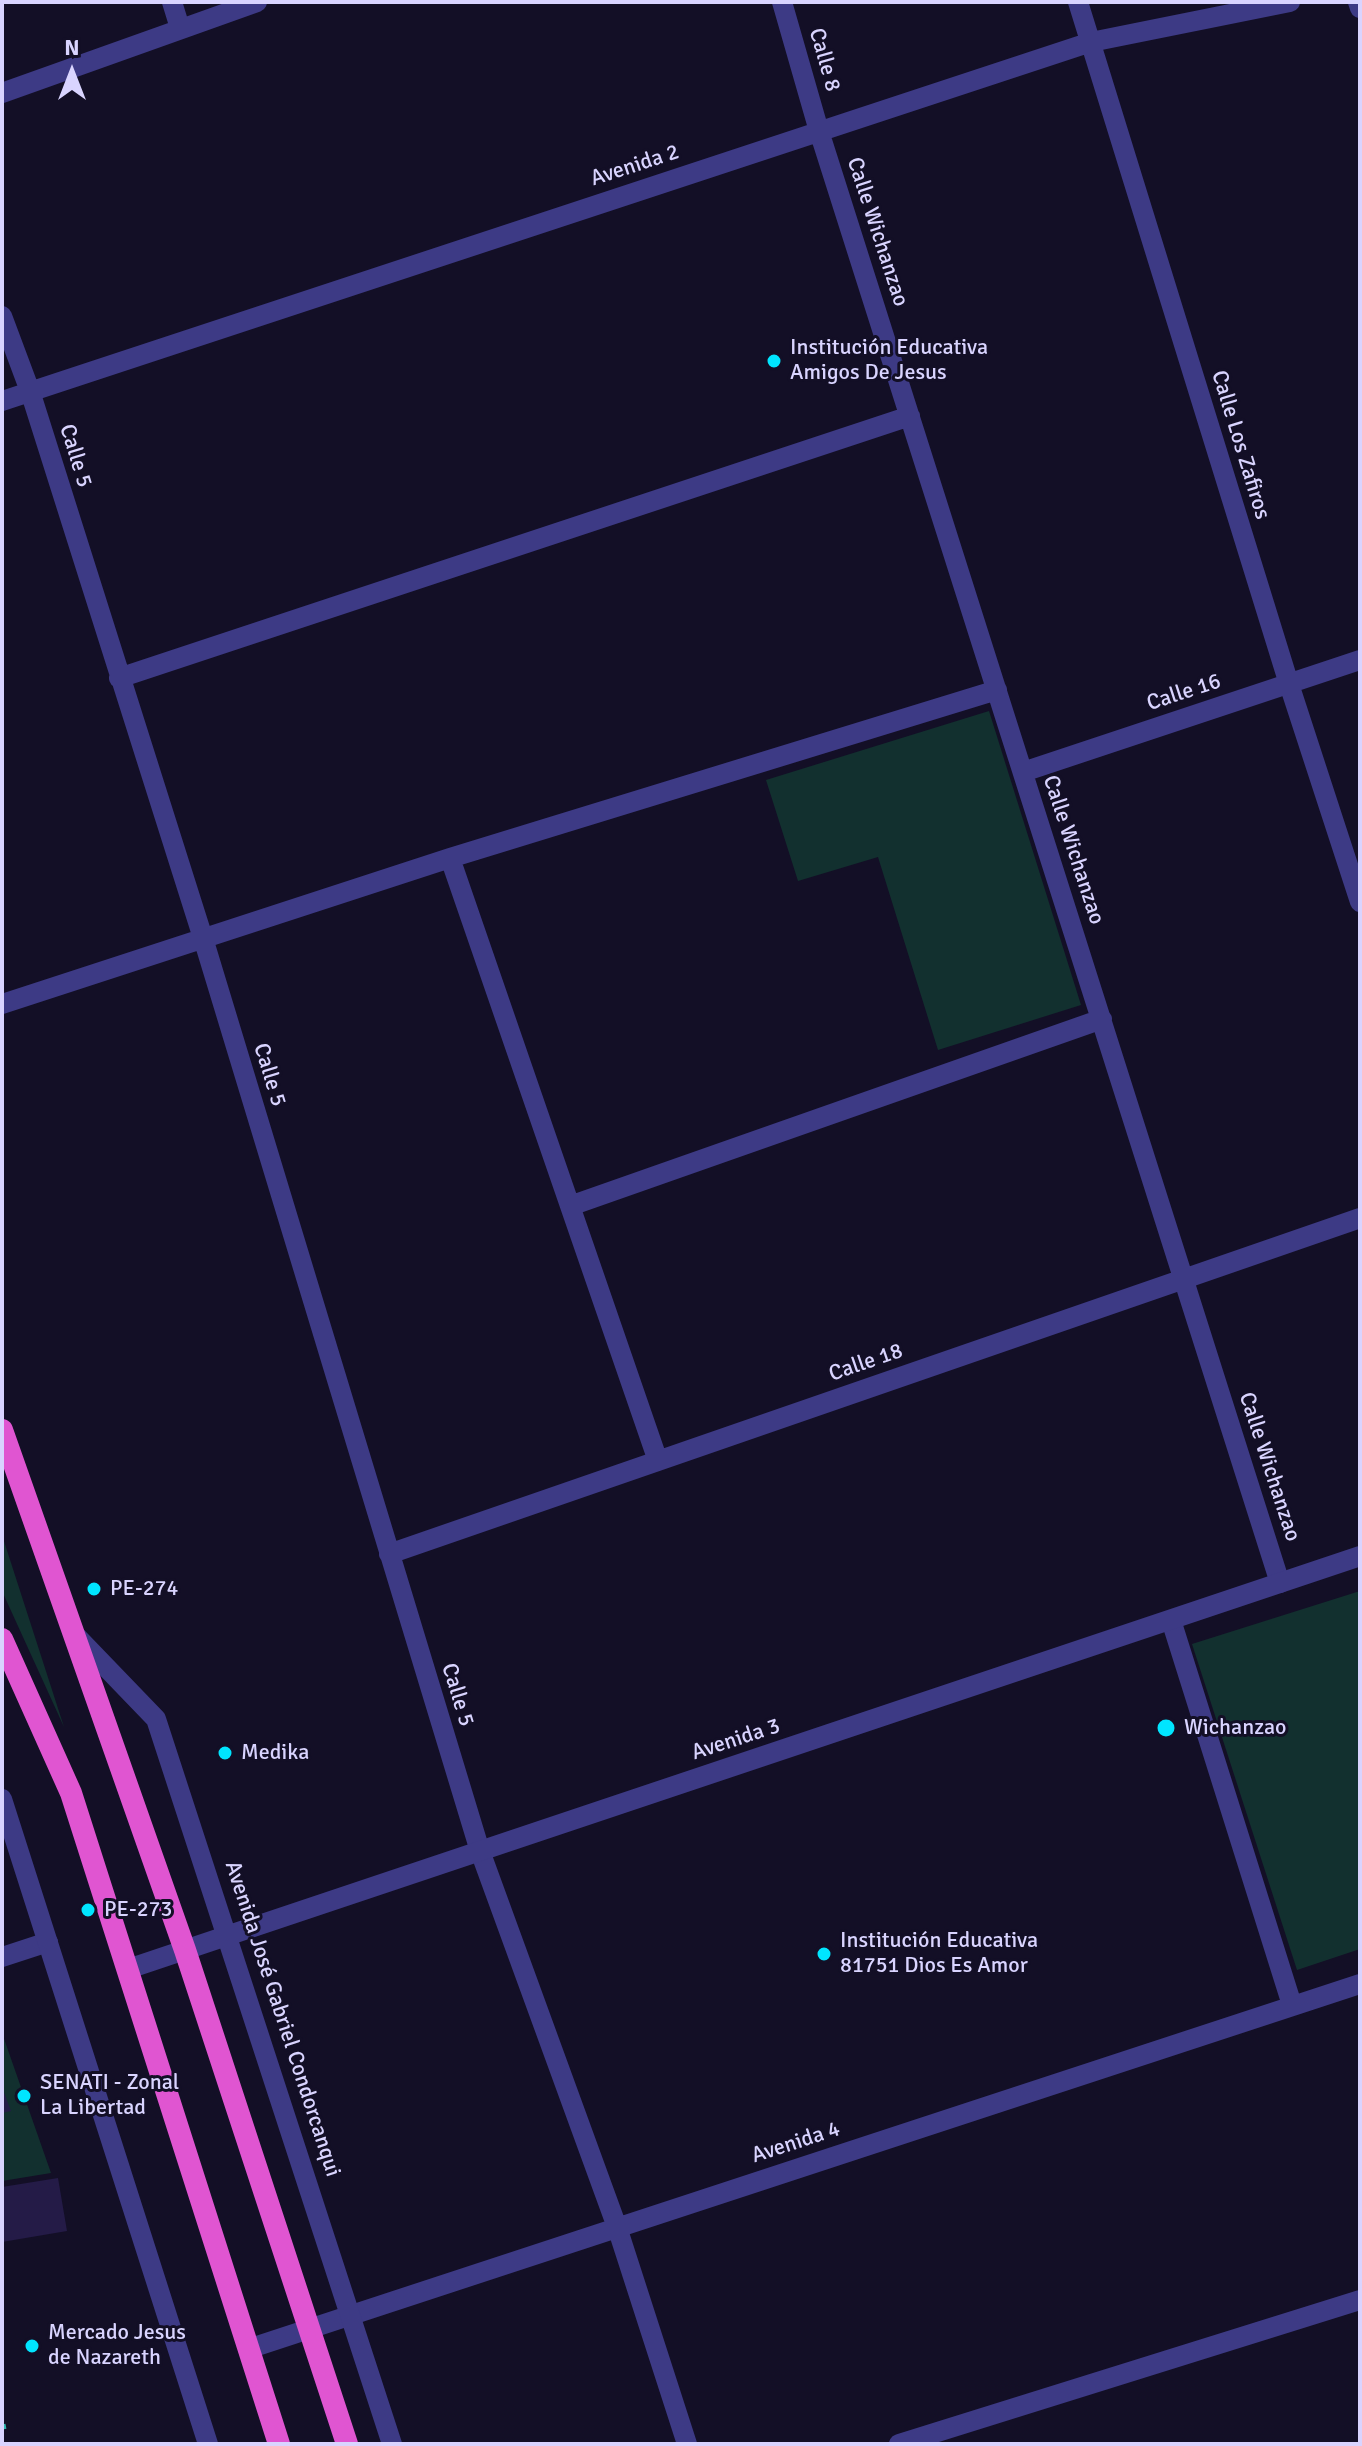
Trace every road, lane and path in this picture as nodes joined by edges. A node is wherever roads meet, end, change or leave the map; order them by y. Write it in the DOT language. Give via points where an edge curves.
graph roads {
  1 [pos="172,2"];
  2 [pos="257,2"];
  3 [pos="782,2"];
  4 [pos="1078,2"];
  5 [pos="1290,2"];
  6 [pos="1358,2"];
  7 [pos="1360,8"];
  8 [pos="180,28"];
  9 [pos="1091,42"];
  10 [pos="2,93"];
  11 [pos="819,131"];
  12 [pos="2,316"];
  13 [pos="30,391"];
  14 [pos="2,401"];
  15 [pos="910,416"];
  16 [pos="1360,660"];
  17 [pos="119,678"];
  18 [pos="1289,684"];
  19 [pos="997,690"];
  20 [pos="1023,772"];
  21 [pos="450,858"];
  22 [pos="1360,902"];
  23 [pos="203,938"];
  24 [pos="2,1004"];
  25 [pos="1102,1019"];
  26 [pos="570,1206"];
  27 [pos="1360,1218"];
  28 [pos="1183,1279"];
  29 [pos="2,1430"];
  30 [pos="658,1461"];
  31 [pos="389,1554"];
  32 [pos="1360,1556"];
  33 [pos="1280,1583"];
  34 [pos="1171,1620"];
  35 [pos="77,1637"];
  36 [pos="2,1639"];
  37 [pos="2,1799"];
  38 [pos="480,1851"];
  39 [pos="229,1935"];
  40 [pos="48,1942"];
  41 [pos="185,1950"];
  42 [pos="2,1957"];
  43 [pos="128,1969"];
  44 [pos="1360,1984"];
  45 [pos="1292,2005"];
  46 [pos="617,2227"];
  47 [pos="1360,2300"];
  48 [pos="350,2314"];
  49 [pos="311,2327"];
  50 [pos="248,2349"];
  51 [pos="208,2444"];
  52 [pos="279,2444"];
  53 [pos="347,2444"];
  54 [pos="392,2444"];
  55 [pos="687,2444"];
  56 [pos="899,2444"];
  1 -- 8 [label="street"];
  2 -- 8 [label="street"];
  3 -- 11 [label="street, Calle 8"];
  4 -- 9 [label="street, Calle Los Zafiros"];
  5 -- 9 [label="street, Avenida 2"];
  6 -- 7 [label="street"];
  8 -- 10 [label="street"];
  9 -- 11 [label="street, Avenida 2"];
  9 -- 18 [label="street, Calle Los Zafiros"];
  11 -- 13 [label="street, Avenida 2"];
  11 -- 15 [label="street, Calle Wichanzao"];
  12 -- 13 [label="street, Calle 5"];
  13 -- 14 [label="street, Avenida 2"];
  13 -- 17 [label="street, Calle 5"];
  15 -- 17 [label="street"];
  15 -- 19 [label="street, Calle Wichanzao"];
  16 -- 18 [label="street, Calle 16"];
  17 -- 23 [label="street, Calle 5"];
  18 -- 20 [label="street, Calle 16"];
  18 -- 22 [label="street, Calle Los Zafiros"];
  19 -- 20 [label="street, Calle Wichanzao"];
  19 -- 21 [label="street"];
  20 -- 25 [label="street, Calle Wichanzao"];
  21 -- 23 [label="street"];
  21 -- 26 [label="street"];
  23 -- 24 [label="street"];
  23 -- 31 [label="street, Calle 5"];
  25 -- 26 [label="street"];
  25 -- 28 [label="street, Calle Wichanzao"];
  26 -- 30 [label="street"];
  27 -- 28 [label="street, Calle 18"];
  28 -- 30 [label="street, Calle 18"];
  28 -- 33 [label="street, Calle Wichanzao"];
  29 -- 35 [label="highway, Avenida José Gabriel Condorcanqui"];
  30 -- 31 [label="street, Calle 18"];
  31 -- 38 [label="street, Calle 5"];
  32 -- 33 [label="street, Avenida 3"];
  33 -- 34 [label="street, Avenida 3"];
  34 -- 38 [label="street, Avenida 3"];
  34 -- 45 [label="street"];
  35 -- 39 [label="street, Avenida José Gabriel Condorcanqui" via="156,1719"];
  35 -- 41 [label="highway, Avenida José Gabriel Condorcanqui"];
  36 -- 43 [label="highway" via="71,1793"];
  37 -- 40 [label="street"];
  38 -- 39 [label="street, Avenida 3"];
  38 -- 46 [label="street, Calle 5"];
  39 -- 41 [label="street, Avenida 3"];
  39 -- 48 [label="street, Avenida José Gabriel Condorcanqui"];
  40 -- 42 [label="street"];
  40 -- 51 [label="street"];
  41 -- 43 [label="street, Avenida 3"];
  41 -- 49 [label="highway, Avenida José Gabriel Condorcanqui"];
  43 -- 50 [label="highway"];
  44 -- 45 [label="street, Avenida 4"];
  45 -- 46 [label="street, Avenida 4"];
  46 -- 48 [label="street, Avenida 4"];
  46 -- 55 [label="street, Calle 5"];
  47 -- 56 [label="street"];
  48 -- 49 [label="street, Avenida 4"];
  48 -- 54 [label="street, Avenida José Gabriel Condorcanqui"];
  49 -- 50 [label="street, Avenida 4"];
  49 -- 53 [label="highway, Avenida José Gabriel Condorcanqui"];
  50 -- 52 [label="highway"];
}
